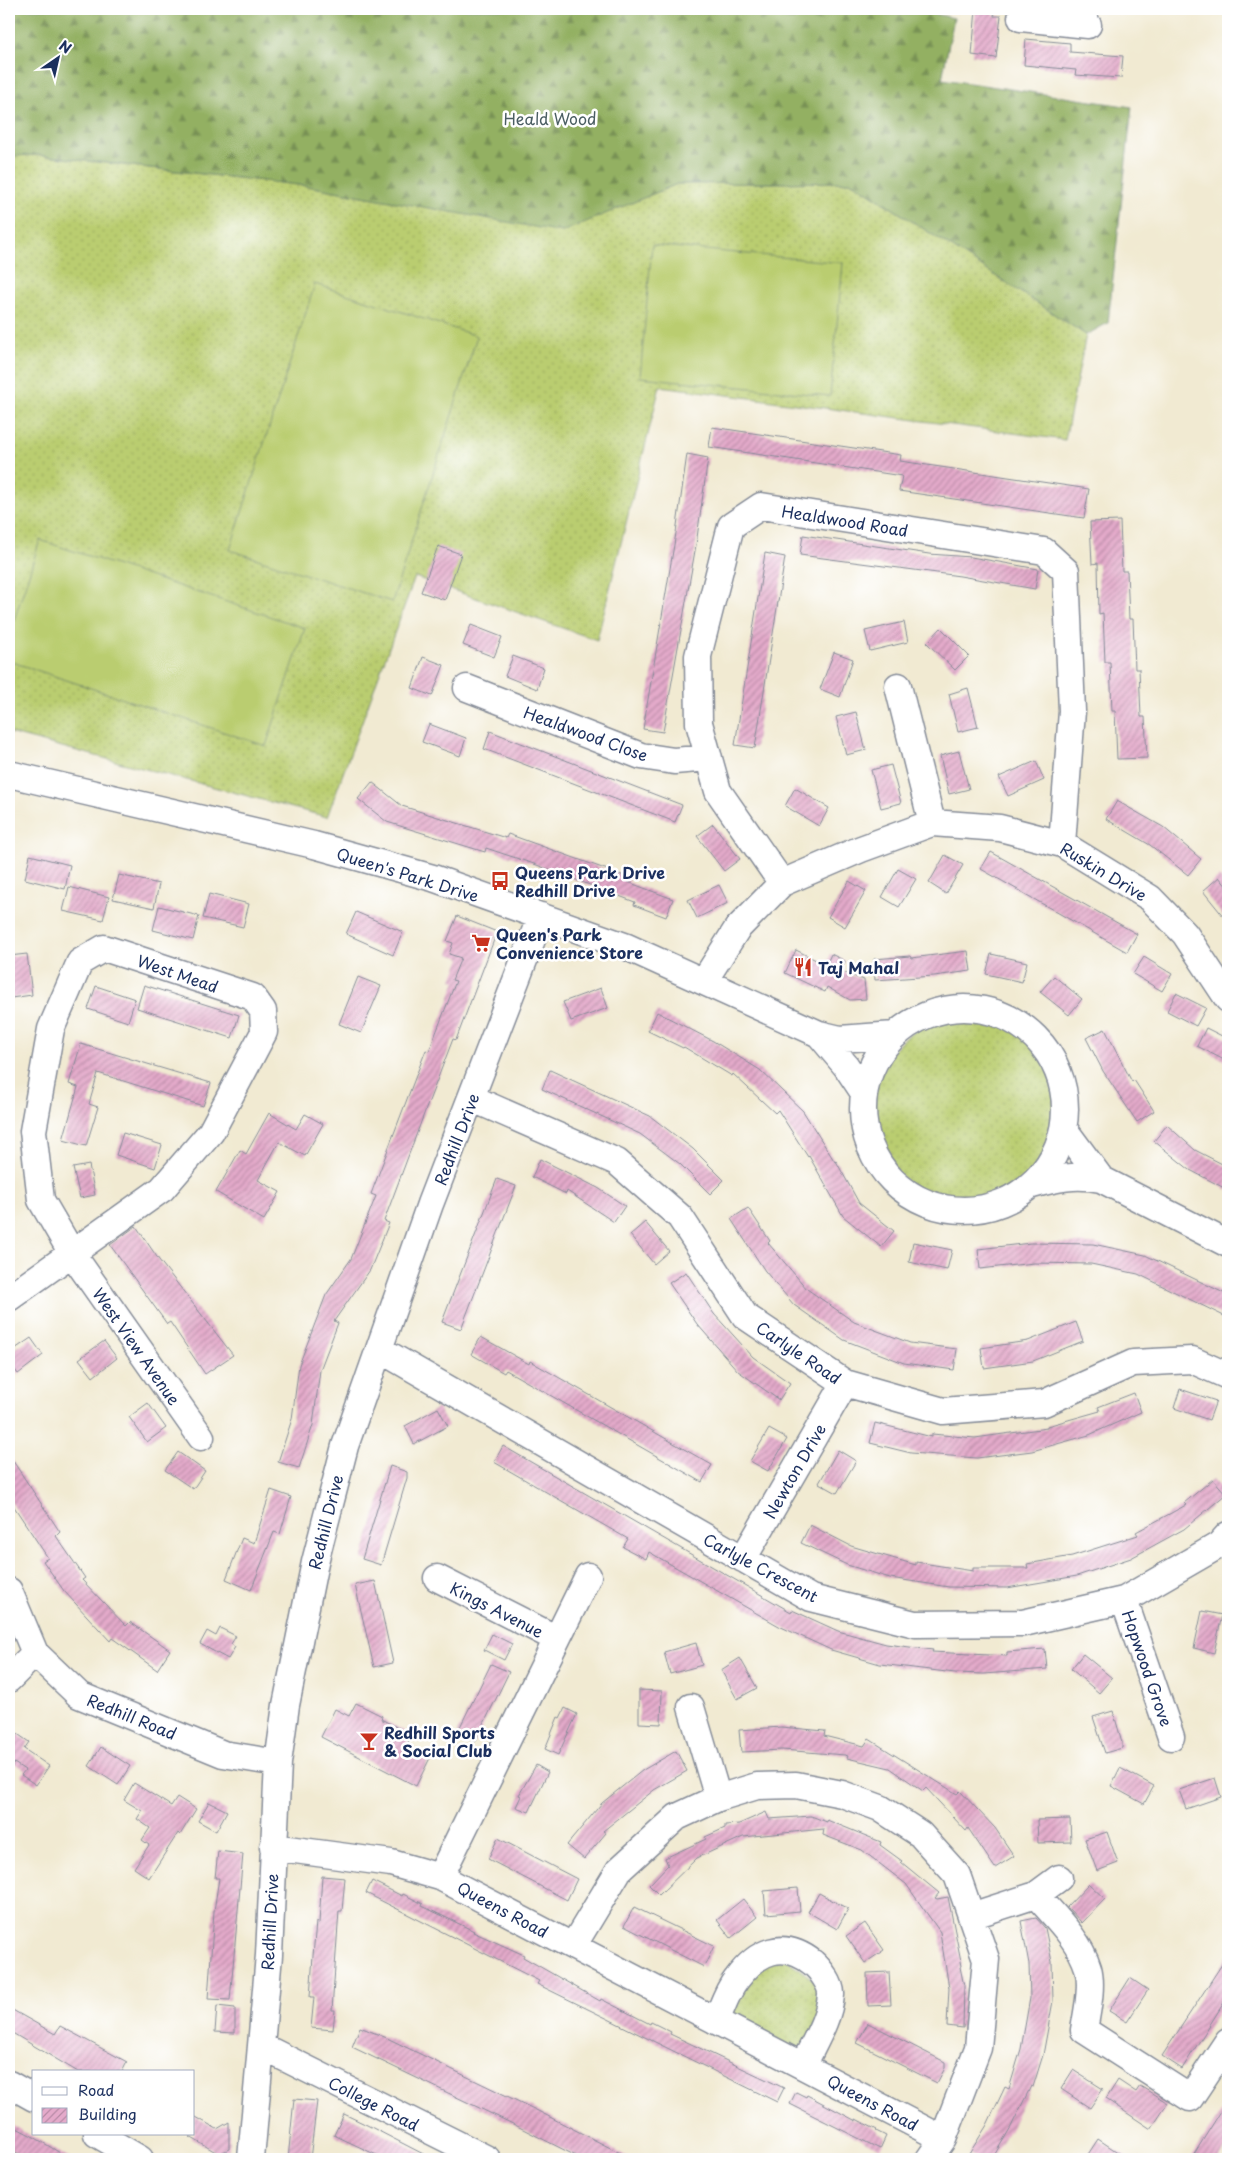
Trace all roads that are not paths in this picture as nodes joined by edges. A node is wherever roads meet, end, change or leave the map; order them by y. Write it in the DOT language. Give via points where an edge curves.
graph roads {
  1 [pos="1053,15"];
  2 [pos="1021,18"];
  3 [pos="1088,25"];
  4 [pos="899,686"];
  5 [pos="467,688"];
  6 [pos="709,758"];
  7 [pos="9,774"];
  8 [pos="932,823"];
  9 [pos="1062,844"];
  10 [pos="782,883"];
  11 [pos="541,916"];
  12 [pos="704,981"];
  13 [pos="1228,999"];
  14 [pos="819,1034"];
  15 [pos="895,1035"];
  16 [pos="864,1093"];
  17 [pos="471,1098"];
  18 [pos="1064,1129"];
  19 [pos="1101,1179"];
  20 [pos="1032,1184"];
  21 [pos="1228,1244"];
  22 [pos="73,1255"];
  23 [pos="9,1298"];
  24 [pos="379,1349"];
  25 [pos="1228,1376"];
  26 [pos="845,1383"];
  27 [pos="201,1436"];
  28 [pos="1228,1535"];
  29 [pos="743,1559"];
  30 [pos="588,1576"];
  31 [pos="437,1578"];
  32 [pos="9,1591"];
  33 [pos="1124,1600"];
  34 [pos="557,1639"];
  35 [pos="36,1653"];
  36 [pos="9,1679"];
  37 [pos="691,1707"];
  38 [pos="1171,1737"];
  39 [pos="278,1763"];
  40 [pos="718,1798"];
  41 [pos="273,1847"];
  42 [pos="440,1877"];
  43 [pos="1059,1878"];
  44 [pos="1036,1895"];
  45 [pos="971,1916"];
  46 [pos="573,1946"];
  47 [pos="716,2021"];
  48 [pos="1228,2041"];
  49 [pos="261,2046"];
  50 [pos="802,2066"];
  51 [pos="9,2084"];
  52 [pos="32,2097"];
  53 [pos="100,2136"];
  54 [pos="936,2149"];
  55 [pos="140,2159"];
  56 [pos="251,2159"];
  57 [pos="487,2159"];
  1 -- 2 [label="street"];
  1 -- 3 [label="street"];
  4 -- 8 [label="street"];
  5 -- 6 [label="street, Healdwood Close" via="641,756 674,761"];
  6 -- 9 [label="street, Healdwood Road" via="699,723 698,656 731,526 762,506 1044,551 1066,571 1072,711"];
  6 -- 10 [label="street, Healdwood Road" via="718,790"];
  7 -- 11 [label="street, Queen's Park Drive" via="314,845 433,878"];
  8 -- 9 [label="street, Ruskin Drive" via="1000,828"];
  8 -- 10 [label="street, Ruskin Drive"];
  9 -- 13 [label="street, Ruskin Drive" via="1150,898 1185,934"];
  10 -- 12 [label="street, Ruskin Drive" via="738,929"];
  11 -- 12 [label="street, Queen's Park Drive" via="627,947"];
  11 -- 17 [label="street, Redhill Drive"];
  12 -- 14 [label="street, Queen's Park Drive"];
  14 -- 15 [label="street, Queen's Park Drive" via="852,1039"];
  14 -- 16 [label="street, Queen's Park Drive"];
  15 -- 16 [label="street, Queen's Park Drive" via="880,1052"];
  15 -- 18 [label="street, Queen's Park Drive" via="933,1012 955,1008 999,1014 1020,1024 1037,1039 1055,1065 1065,1096"];
  16 -- 20 [label="street, Queen's Park Drive" via="862,1115 870,1147 886,1175 911,1196 941,1208 974,1210 1005,1202"];
  17 -- 24 [label="street, Redhill Drive"];
  17 -- 26 [label="street, Carlyle Road" via="617,1162 680,1217 745,1316"];
  18 -- 19 [label="street, Queen's Park Drive"];
  18 -- 20 [label="street, Queen's Park Drive" via="1052,1159"];
  19 -- 20 [label="street, Queen's Park Drive" via="1083,1175"];
  19 -- 21 [label="street, Queen's Park Drive"];
  22 -- 22 [label="street, West Mead" via="41,1200 33,1130 52,1029 80,962 104,948 253,997 263,1011 264,1032 211,1132 162,1190"];
  22 -- 23 [label="street, West Mead"];
  22 -- 27 [label="street, West View Avenue"];
  24 -- 29 [label="street, Carlyle Crescent"];
  24 -- 39 [label="street, Redhill Drive" via="344,1446 315,1562"];
  25 -- 26 [label="street, Carlyle Road" via="1192,1360 1133,1363 1044,1403 943,1411"];
  26 -- 29 [label="street, Newton Drive"];
  28 -- 33 [label="street, Carlyle Crescent" via="1219,1545"];
  29 -- 33 [label="street, Carlyle Crescent" via="811,1598 915,1624 1023,1622"];
  30 -- 34 [label="street, Kings Avenue"];
  31 -- 34 [label="street, Kings Avenue"];
  32 -- 35 [label="street, Redhill Road"];
  33 -- 38 [label="street, Hopwood Grove"];
  34 -- 42 [label="street, Kings Avenue"];
  35 -- 36 [label="street"];
  35 -- 39 [label="street, Redhill Road" via="79,1695 223,1754"];
  37 -- 40 [label="street"];
  39 -- 41 [label="street, Redhill Drive"];
  40 -- 45 [label="street" via="756,1786 796,1785 842,1794 880,1808 920,1834 957,1875"];
  40 -- 46 [label="street" via="677,1817 619,1870"];
  41 -- 42 [label="street, Queens Road" via="391,1863"];
  41 -- 49 [label="street, Redhill Drive" via="269,1955"];
  42 -- 46 [label="street, Queens Road"];
  43 -- 44 [label="street"];
  44 -- 45 [label="street"];
  44 -- 48 [label="street" via="1076,1942 1088,1969 1089,2003 1084,2030 1190,2098"];
  45 -- 54 [label="street" via="986,1959 978,2048"];
  46 -- 47 [label="street, Queens Road"];
  47 -- 50 [label="street, Queens Road"];
  47 -- 50 [label="street" via="735,1981 755,1958 774,1950 799,1953 819,1969 831,1993 826,2019"];
  49 -- 56 [label="street, Redhill Drive"];
  49 -- 57 [label="street, College Road"];
  50 -- 54 [label="street, Queens Road"];
  51 -- 52 [label="street"];
  53 -- 55 [label="street"];
}
